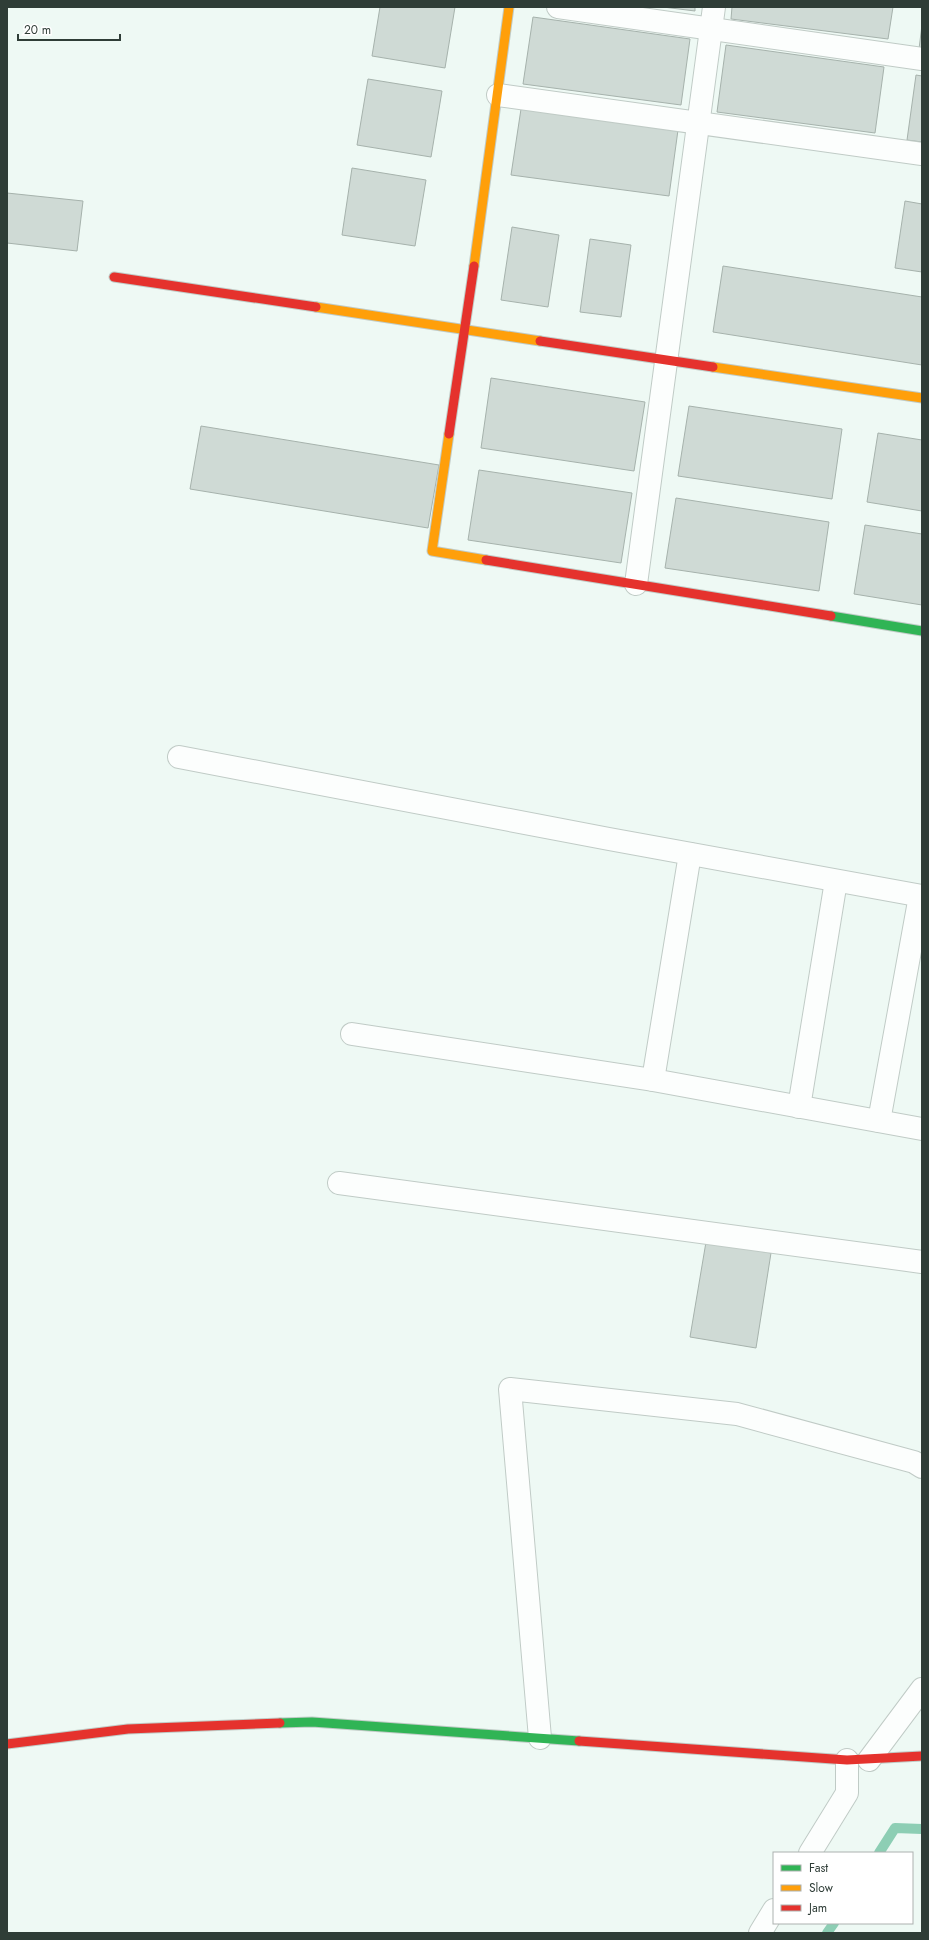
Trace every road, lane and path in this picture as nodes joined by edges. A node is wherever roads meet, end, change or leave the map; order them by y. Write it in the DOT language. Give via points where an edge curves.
graph roads {
  1 [pos="509,7"];
  2 [pos="558,7"];
  3 [pos="714,7"];
  4 [pos="711,30"];
  5 [pos="922,59"];
  6 [pos="498,95"];
  7 [pos="699,124"];
  8 [pos="922,154"];
  9 [pos="114,277"];
  10 [pos="465,329"];
  11 [pos="666,360"];
  12 [pos="922,398"];
  13 [pos="636,584"];
  14 [pos="922,631"];
  15 [pos="179,757"];
  16 [pos="690,854"];
  17 [pos="836,881"];
  18 [pos="921,896"];
  19 [pos="352,1034"];
  20 [pos="653,1080"];
  21 [pos="799,1106"];
  22 [pos="879,1121"];
  23 [pos="922,1129"];
  24 [pos="339,1183"];
  25 [pos="922,1262"];
  26 [pos="922,1467"];
  27 [pos="922,1689"];
  28 [pos="540,1738"];
  29 [pos="7,1744"];
  30 [pos="922,1756"];
  31 [pos="847,1760"];
  32 [pos="869,1760"];
  33 [pos="811,1852"];
  34 [pos="773,1912"];
  35 [pos="760,1933"];
  1 -- 6 [label="street"];
  2 -- 4 [label="street"];
  3 -- 4 [label="street"];
  4 -- 5 [label="street"];
  4 -- 7 [label="street"];
  6 -- 7 [label="street"];
  6 -- 10 [label="street"];
  7 -- 8 [label="street"];
  7 -- 11 [label="street"];
  9 -- 10 [label="street"];
  10 -- 11 [label="street"];
  10 -- 13 [label="street" via="432,551"];
  11 -- 12 [label="street"];
  11 -- 13 [label="street"];
  13 -- 14 [label="street"];
  15 -- 16 [label="street"];
  16 -- 17 [label="street"];
  16 -- 20 [label="street"];
  17 -- 18 [label="street"];
  17 -- 21 [label="street"];
  18 -- 22 [label="street"];
  19 -- 20 [label="street"];
  20 -- 21 [label="street"];
  21 -- 22 [label="street"];
  22 -- 23 [label="street"];
  24 -- 25 [label="street"];
  26 -- 28 [label="street" via="914,1462 737,1414 510,1389"];
  27 -- 32 [label="street"];
  28 -- 29 [label="street" via="312,1722 128,1729"];
  28 -- 31 [label="street"];
  30 -- 32 [label="street"];
  31 -- 32 [label="street"];
  31 -- 33 [label="street" via="847,1793"];
  34 -- 35 [label="street"];
}
